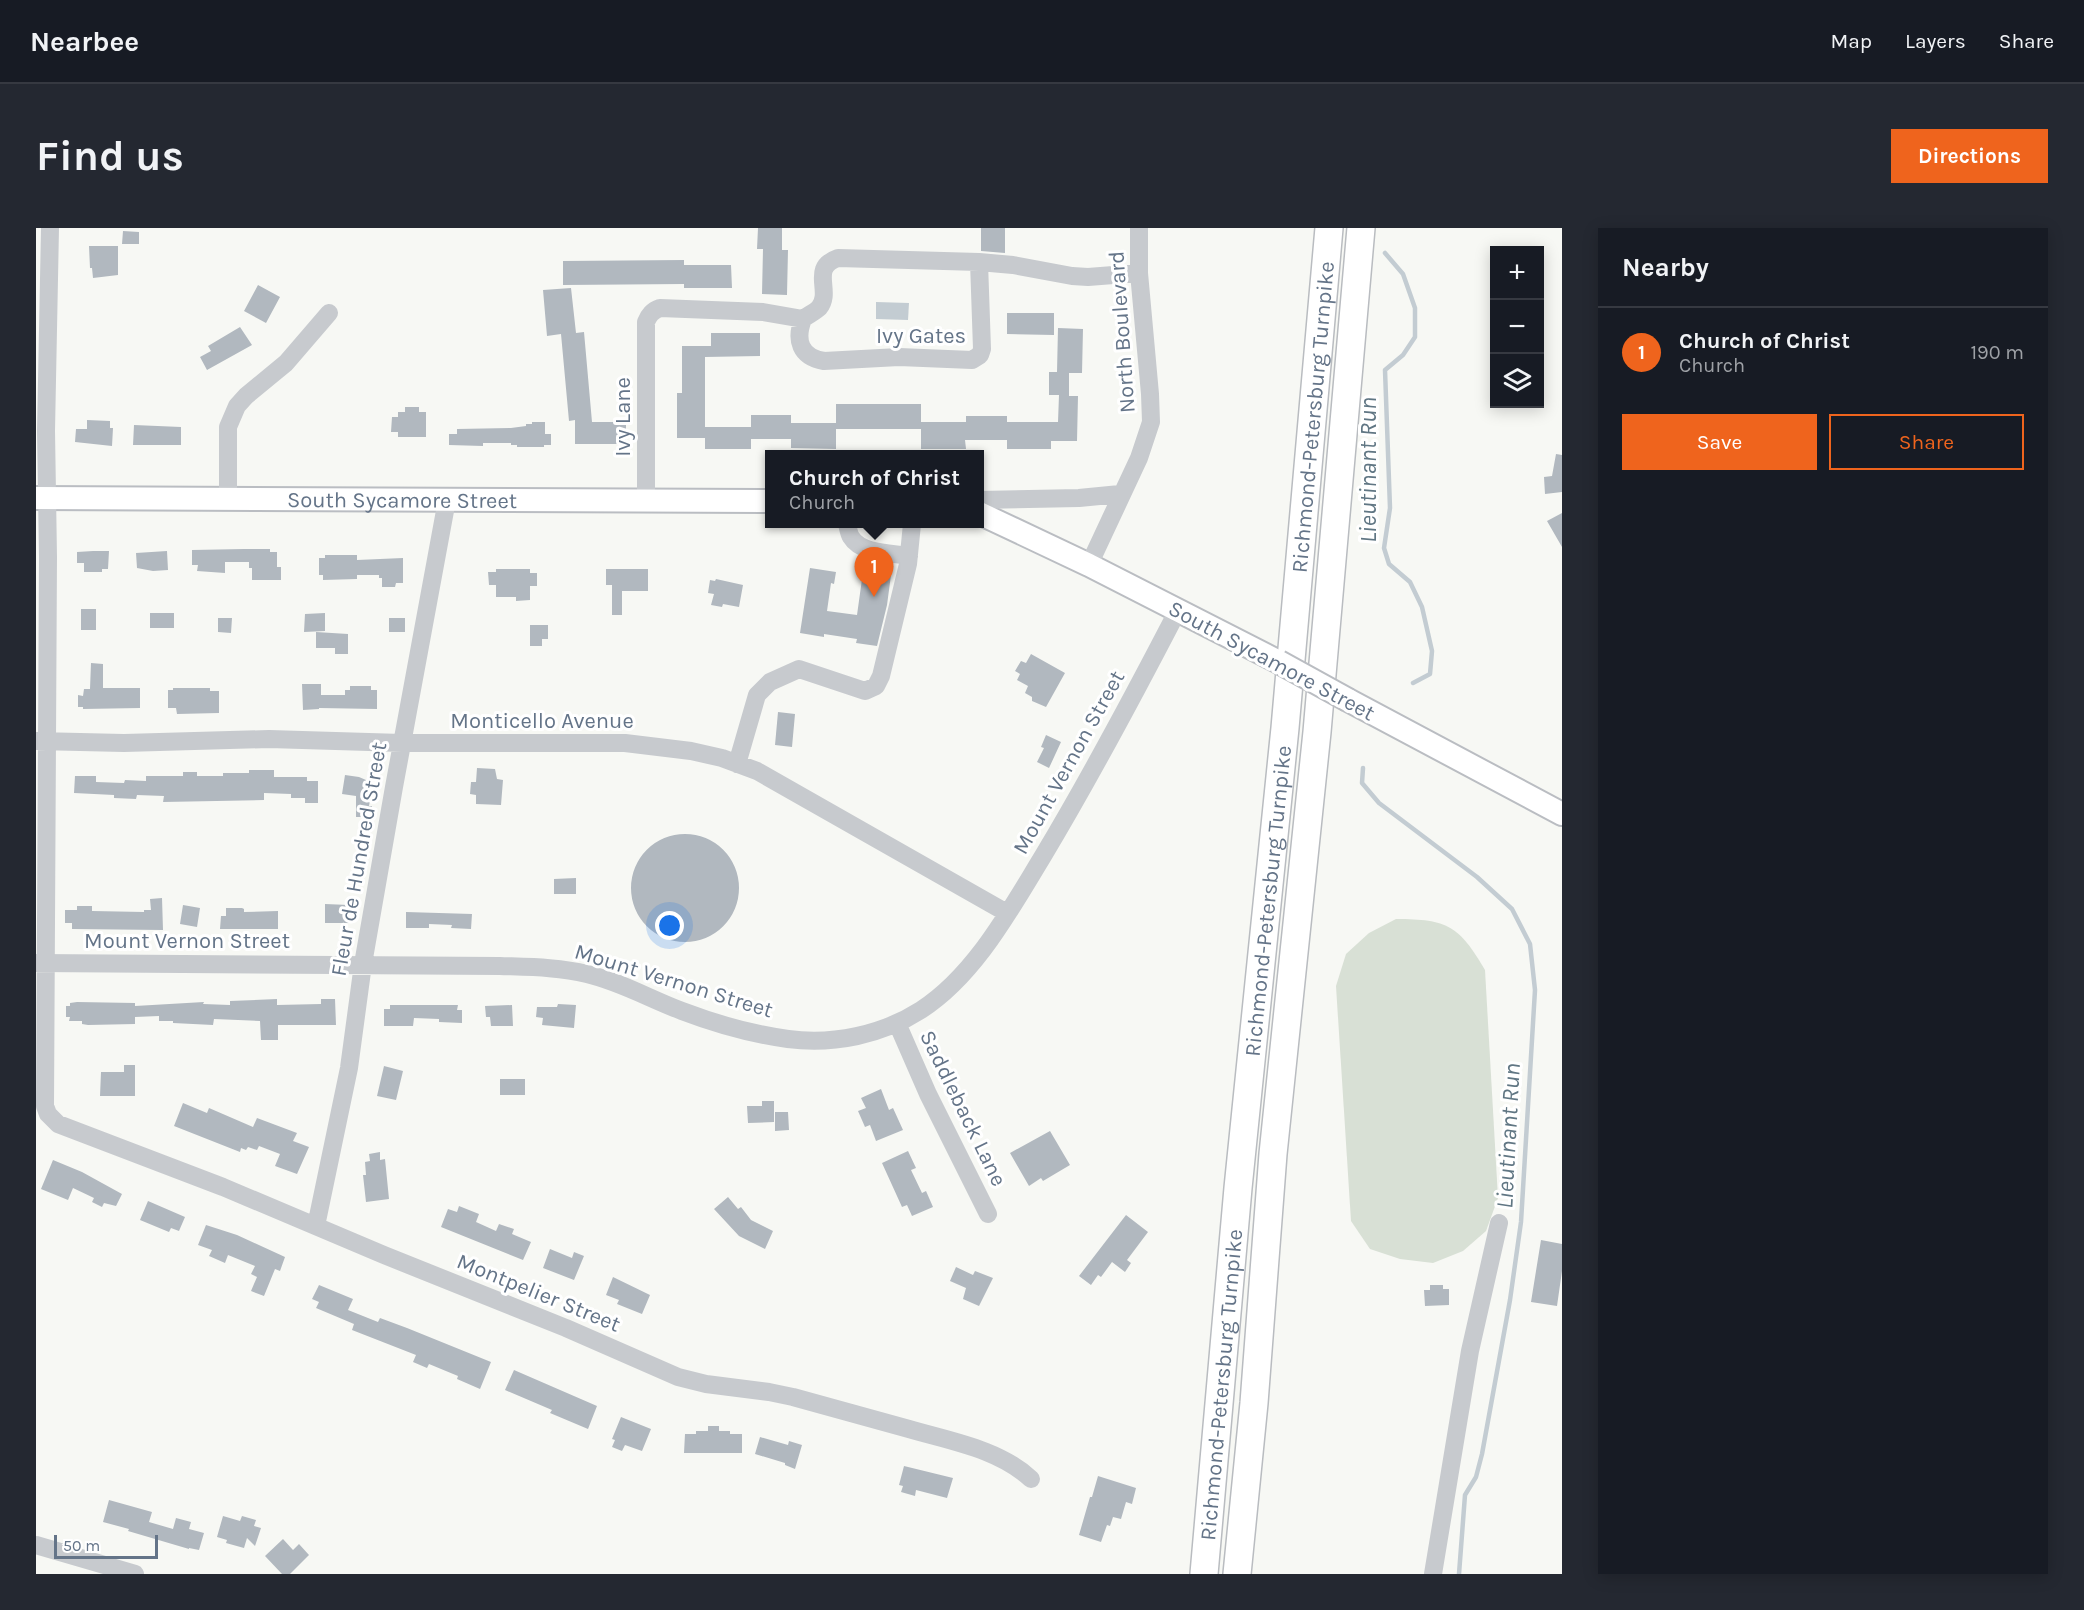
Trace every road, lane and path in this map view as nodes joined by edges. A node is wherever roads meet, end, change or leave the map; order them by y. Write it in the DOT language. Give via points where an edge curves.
graph roads {
  1 [pos="50,228"];
  2 [pos="1139,228"];
  3 [pos="1329,228"];
  4 [pos="1361,228"];
  5 [pos="43,254"];
  6 [pos="979,262"];
  7 [pos="1139,273"];
  8 [pos="329,313"];
  9 [pos="803,319"];
  10 [pos="1120,494"];
  11 [pos="42,498"];
  12 [pos="228,499"];
  13 [pos="447,500"];
  14 [pos="646,500"];
  15 [pos="984,500"];
  16 [pos="765,501"];
  17 [pos="984,515"];
  18 [pos="848,528"];
  19 [pos="912,528"];
  20 [pos="909,556"];
  21 [pos="1089,564"];
  22 [pos="1178,610"];
  23 [pos="41,741"];
  24 [pos="402,743"];
  25 [pos="737,764"];
  26 [pos="1562,814"];
  27 [pos="1007,913"];
  28 [pos="41,964"];
  29 [pos="363,964"];
  30 [pos="897,1023"];
  31 [pos="988,1214"];
  32 [pos="1499,1223"];
  33 [pos="316,1226"];
  34 [pos="1031,1479"];
  35 [pos="36,1545"];
  36 [pos="135,1574"];
  37 [pos="1204,1574"];
  38 [pos="1237,1574"];
  39 [pos="1433,1574"];
  1 -- 5 [label="street"];
  2 -- 7 [label="street, North Boulevard"];
  3 -- 37 [label="highway, Richmond-Petersburg Turnpike"];
  4 -- 38 [label="highway, Richmond-Petersburg Turnpike"];
  5 -- 11 [label="street" via="46,431"];
  6 -- 7 [label="street" via="1080,277"];
  6 -- 9 [label="street" via="830,260 823,271 823,299 819,308"];
  6 -- 9 [label="street, Ivy Gates" via="982,350 972,360 815,359 801,348 799,328"];
  7 -- 10 [label="street, North Boulevard" via="1151,422 1139,458"];
  8 -- 12 [label="street" via="286,363 237,406 228,427"];
  9 -- 14 [label="street, Ivy Lane" via="763,312 660,308 649,315"];
  10 -- 15 [label="street"];
  10 -- 21 [label="street, North Boulevard"];
  11 -- 12 [label="main road, South Sycamore Street"];
  11 -- 23 [label="street"];
  12 -- 13 [label="main road, South Sycamore Street"];
  13 -- 14 [label="main road, South Sycamore Street"];
  13 -- 24 [label="street, Fleur de Hundred Street"];
  14 -- 16 [label="main road, South Sycamore Street"];
  17 -- 21 [label="main road, South Sycamore Street"];
  18 -- 20 [label="street" via="858,545"];
  19 -- 20 [label="street"];
  20 -- 25 [label="street" via="876,686 865,691 799,669 770,682 757,695"];
  21 -- 22 [label="main road, South Sycamore Street"];
  22 -- 26 [label="main road, South Sycamore Street, bridge"];
  22 -- 27 [label="street, Mount Vernon Street" via="1075,803"];
  23 -- 24 [label="street, Monticello Avenue" via="269,739"];
  23 -- 28 [label="street"];
  24 -- 25 [label="street, Monticello Avenue" via="625,743 691,750"];
  24 -- 29 [label="street, Fleur de Hundred Street"];
  25 -- 27 [label="street, Monticello Avenue" via="757,771"];
  27 -- 30 [label="street, Mount Vernon Street" via="963,974 921,1010"];
  28 -- 29 [label="street, Mount Vernon Street"];
  28 -- 33 [label="street, Montpelier Street" via="45,1106 58,1124"];
  29 -- 30 [label="street, Mount Vernon Street" via="570,970 618,983 716,1023 791,1040 852,1038"];
  29 -- 33 [label="street, Fleur de Hundred Street" via="349,1068"];
  30 -- 31 [label="street, Saddleback Lane"];
  32 -- 39 [label="street" via="1470,1351"];
  33 -- 34 [label="street, Montpelier Street" via="678,1377 793,1397 963,1445 1005,1460"];
  35 -- 36 [label="street"];
}
